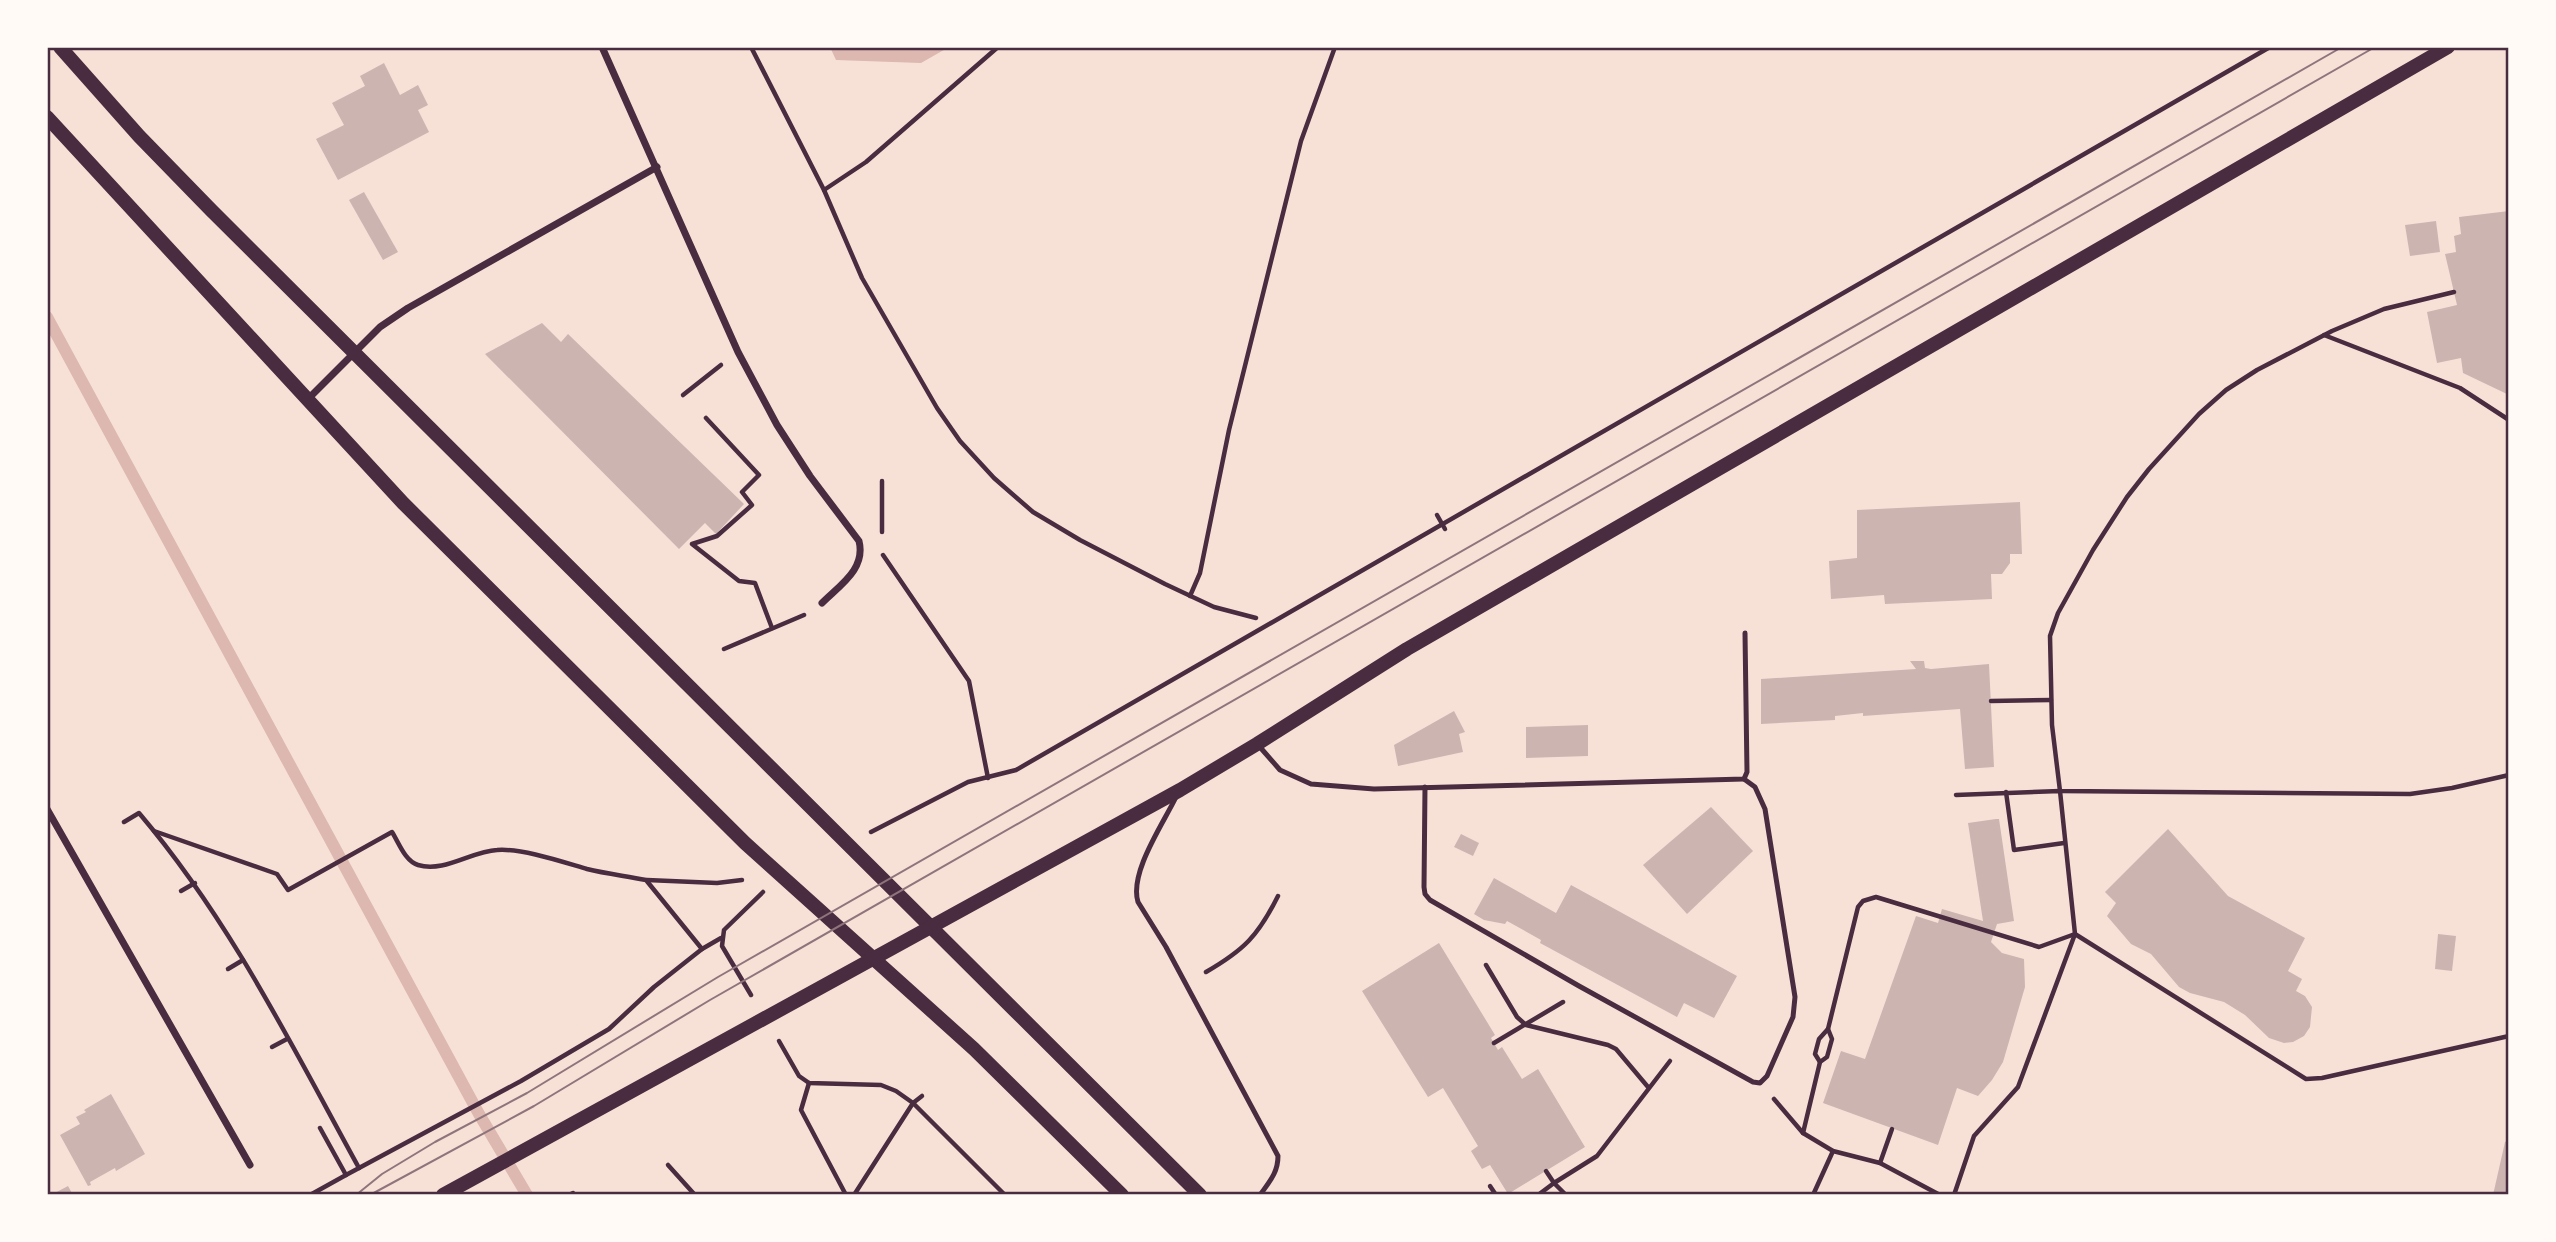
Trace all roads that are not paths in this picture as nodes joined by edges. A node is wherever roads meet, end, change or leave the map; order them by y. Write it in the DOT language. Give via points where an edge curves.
graph roads {
  1 [pos="60,47"];
  2 [pos="602,47"];
  3 [pos="2448,47"];
  4 [pos="47,117"];
  5 [pos="657,167"];
  6 [pos="355,353"];
  7 [pos="307,400"];
  8 [pos="822,603"];
  9 [pos="1745,633"];
  10 [pos="1257,744"];
  11 [pos="1744,779"];
  12 [pos="1425,787"];
  13 [pos="1180,790"];
  14 [pos="47,809"];
  15 [pos="932,927"];
  16 [pos="873,959"];
  17 [pos="250,1165"];
  18 [pos="449,1191"];
  19 [pos="1122,1195"];
  20 [pos="1200,1195"];
  21 [pos="1260,1195"];
  1 -- 6 [label="main road" via="139,136"];
  2 -- 5 [label="street"];
  3 -- 10 [label="main road" via="1407,649"];
  4 -- 7 [label="main road"];
  5 -- 6 [label="street" via="408,308 380,327"];
  5 -- 8 [label="street" via="738,352 777,425 859,541 859,565"];
  6 -- 7 [label="street"];
  6 -- 15 [label="main road"];
  7 -- 16 [label="main road" via="403,503 745,843"];
  9 -- 11 [label="lane"];
  10 -- 12 [label="lane" via="1280,770 1311,784"];
  10 -- 13 [label="main road"];
  11 -- 12 [label="lane"];
  11 -- 12 [label="lane" via="1755,787 1765,808 1795,997 1793,1017 1760,1083 1430,900 1425,894"];
  13 -- 15 [label="main road"];
  13 -- 21 [label="lane" via="1138,876 1136,894 1278,1156 1275,1175"];
  14 -- 17 [label="street"];
  15 -- 16 [label="main road"];
  15 -- 20 [label="main road"];
  16 -- 18 [label="main road"];
  16 -- 19 [label="main road" via="974,1049"];
}
